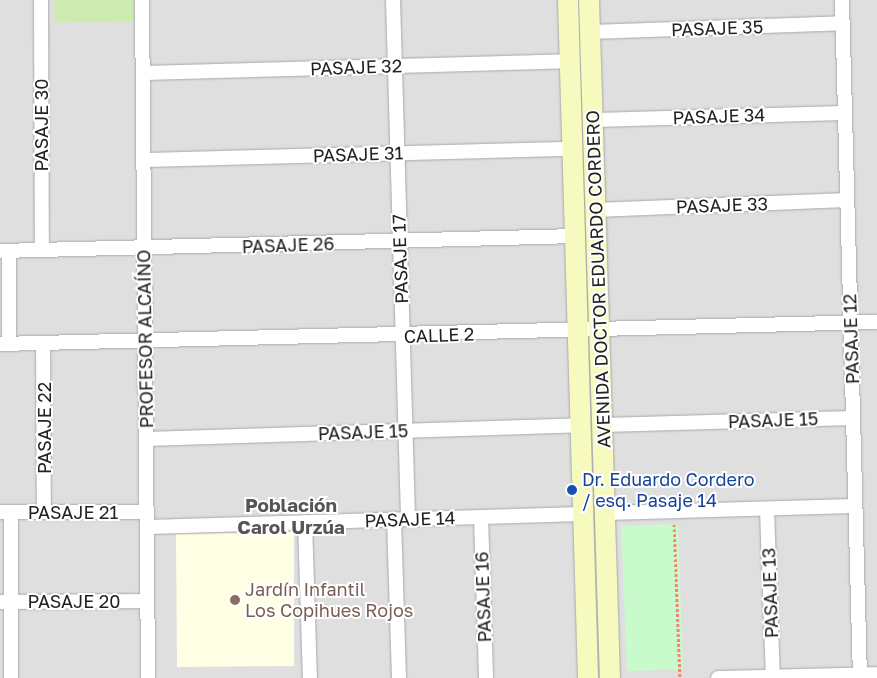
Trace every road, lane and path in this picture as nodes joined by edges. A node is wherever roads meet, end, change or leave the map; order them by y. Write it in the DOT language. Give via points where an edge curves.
graph roads {
  1 [pos="40,0"];
  2 [pos="142,0"];
  3 [pos="393,0"];
  4 [pos="568,0"];
  5 [pos="589,0"];
  6 [pos="842,0"];
  7 [pos="843,23"];
  8 [pos="590,32"];
  9 [pos="570,61"];
  10 [pos="395,66"];
  11 [pos="143,74"];
  12 [pos="845,113"];
  13 [pos="593,120"];
  14 [pos="573,149"];
  15 [pos="398,153"];
  16 [pos="144,160"];
  17 [pos="848,200"];
  18 [pos="596,210"];
  19 [pos="575,236"];
  20 [pos="400,242"];
  21 [pos="42,250"];
  22 [pos="144,250"];
  23 [pos="4,251"];
  24 [pos="877,322"];
  25 [pos="851,323"];
  26 [pos="599,330"];
  27 [pos="578,331"];
  28 [pos="402,336"];
  29 [pos="145,342"];
  30 [pos="44,343"];
  31 [pos="5,344"];
  32 [pos="853,418"];
  33 [pos="581,425"];
  34 [pos="602,425"];
  35 [pos="405,431"];
  36 [pos="146,439"];
  37 [pos="855,506"];
  38 [pos="768,509"];
  39 [pos="674,511"];
  40 [pos="6,512"];
  41 [pos="44,512"];
  42 [pos="146,512"];
  43 [pos="605,513"];
  44 [pos="583,514"];
  45 [pos="481,517"];
  46 [pos="401,519"];
  47 [pos="305,522"];
  48 [pos="147,527"];
  49 [pos="147,601"];
  50 [pos="6,602"];
  51 [pos="877,674"];
  52 [pos="774,676"];
  53 [pos="860,676"];
  54 [pos="11,678"];
  55 [pos="148,678"];
  56 [pos="310,678"];
  57 [pos="399,678"];
  58 [pos="486,678"];
  59 [pos="588,678"];
  60 [pos="610,678"];
  61 [pos="680,678"];
  62 [pos="718,678"];
  1 -- 21 [label="street, PASAJE 30"];
  2 -- 11 [label="street, PROFESOR ALCAÍNO"];
  3 -- 10 [label="street, PASAJE 17"];
  4 -- 9 [label="street, AVENIDA DOCTOR EDUARDO CORDERO"];
  5 -- 8 [label="street, AVENIDA DOCTOR EDUARDO CORDERO"];
  6 -- 7 [label="street, PASAJE 12"];
  7 -- 8 [label="street, PASAJE 35"];
  7 -- 12 [label="street, PASAJE 12"];
  8 -- 13 [label="street, AVENIDA DOCTOR EDUARDO CORDERO"];
  9 -- 10 [label="street, PASAJE 32"];
  9 -- 14 [label="street, AVENIDA DOCTOR EDUARDO CORDERO"];
  10 -- 11 [label="street, PASAJE 32"];
  10 -- 15 [label="street, PASAJE 17"];
  11 -- 16 [label="street, PROFESOR ALCAÍNO"];
  12 -- 13 [label="street, PASAJE 34"];
  12 -- 17 [label="street, PASAJE 12"];
  13 -- 18 [label="street, AVENIDA DOCTOR EDUARDO CORDERO"];
  14 -- 15 [label="street, PASAJE 31"];
  14 -- 19 [label="street, AVENIDA DOCTOR EDUARDO CORDERO"];
  15 -- 16 [label="street, PASAJE 31"];
  15 -- 20 [label="street, PASAJE 17"];
  16 -- 22 [label="street, PROFESOR ALCAÍNO"];
  17 -- 18 [label="street, PASAJE 33"];
  17 -- 25 [label="street, PASAJE 12"];
  18 -- 26 [label="street, AVENIDA DOCTOR EDUARDO CORDERO"];
  19 -- 20 [label="street, PASAJE 26"];
  19 -- 27 [label="street, AVENIDA DOCTOR EDUARDO CORDERO"];
  20 -- 22 [label="street, PASAJE 26"];
  20 -- 28 [label="street, PASAJE 17"];
  21 -- 22 [label="street, PASAJE 26"];
  21 -- 23 [label="street, PASAJE 26"];
  22 -- 29 [label="street, PROFESOR ALCAÍNO"];
  23 -- 31 [label="street"];
  24 -- 25 [label="street, CALLE 2"];
  25 -- 26 [label="street, CALLE 2"];
  25 -- 32 [label="street, PASAJE 12"];
  26 -- 27 [label="street, CALLE 2"];
  26 -- 34 [label="street, AVENIDA DOCTOR EDUARDO CORDERO"];
  27 -- 28 [label="street, CALLE 2"];
  27 -- 33 [label="street, AVENIDA DOCTOR EDUARDO CORDERO"];
  28 -- 29 [label="street, CALLE 2"];
  28 -- 35 [label="street, PASAJE 17"];
  29 -- 30 [label="street, CALLE 2"];
  29 -- 36 [label="street, PROFESOR ALCAÍNO"];
  30 -- 31 [label="street, CALLE 2"];
  30 -- 41 [label="street, PASAJE 22"];
  32 -- 34 [label="street, PASAJE 15"];
  32 -- 37 [label="street, PASAJE 12"];
  33 -- 35 [label="street, PASAJE 15"];
  33 -- 44 [label="street, AVENIDA DOCTOR EDUARDO CORDERO"];
  34 -- 43 [label="street, AVENIDA DOCTOR EDUARDO CORDERO"];
  35 -- 36 [label="street, PASAJE 15"];
  35 -- 46 [label="street, PASAJE 17"];
  36 -- 42 [label="street, PROFESOR ALCAÍNO"];
  37 -- 38 [label="street"];
  37 -- 53 [label="street, PASAJE 12"];
  38 -- 39 [label="street"];
  38 -- 52 [label="street, PASAJE 13"];
  39 -- 43 [label="street"];
  39 -- 61 [label="path"];
  40 -- 41 [label="street, PASAJE 21"];
  40 -- 50 [label="street"];
  41 -- 42 [label="street, PASAJE 21"];
  42 -- 48 [label="street, PROFESOR ALCAÍNO"];
  43 -- 60 [label="street, AVENIDA DOCTOR EDUARDO CORDERO"];
  44 -- 45 [label="street, PASAJE 14"];
  44 -- 59 [label="street, AVENIDA DOCTOR EDUARDO CORDERO"];
  45 -- 46 [label="street, PASAJE 14"];
  45 -- 58 [label="street, PASAJE 16"];
  46 -- 47 [label="street, PASAJE 14"];
  46 -- 57 [label="street, PASAJE 17"];
  47 -- 48 [label="street, PASAJE 14"];
  47 -- 56 [label="street"];
  48 -- 49 [label="street, PROFESOR ALCAÍNO"];
  49 -- 50 [label="street, PASAJE 20"];
  49 -- 55 [label="street, PROFESOR ALCAÍNO"];
  50 -- 54 [label="street"];
  51 -- 53 [label="street"];
  52 -- 53 [label="street"];
  52 -- 62 [label="street"];
}
